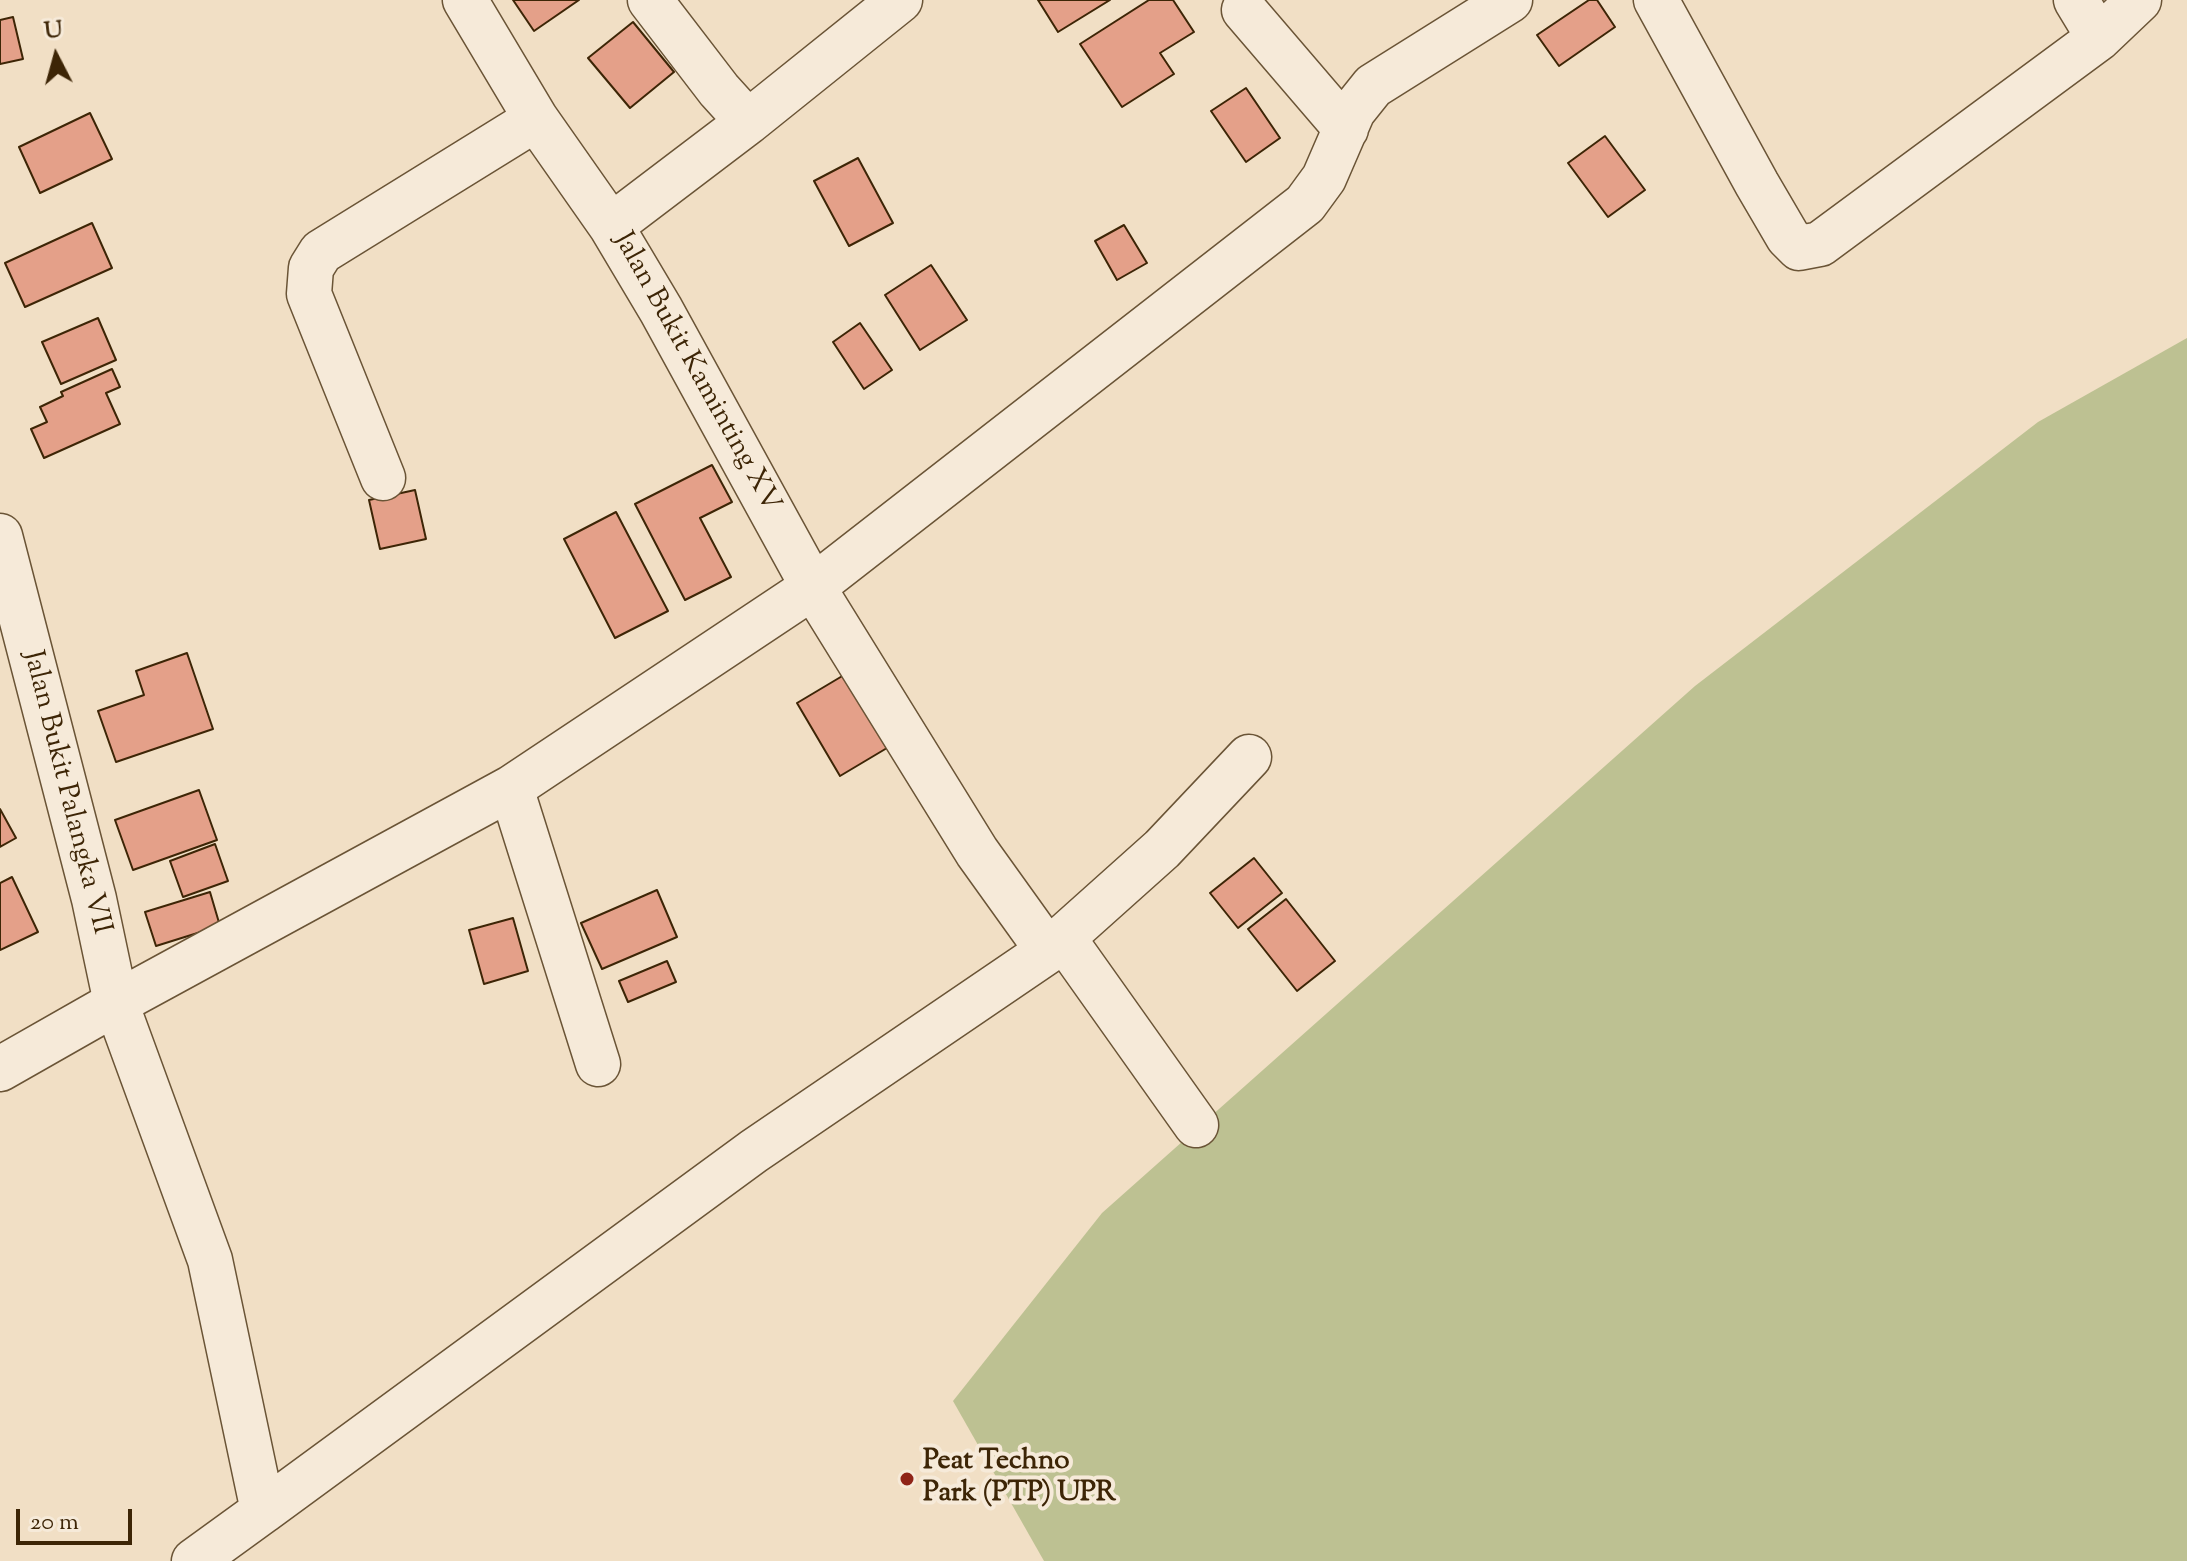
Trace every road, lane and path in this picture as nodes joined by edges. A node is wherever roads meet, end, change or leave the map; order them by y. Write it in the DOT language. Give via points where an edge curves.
graph roads {
  1 [pos="465,0"];
  2 [pos="650,0"];
  3 [pos="900,0"];
  4 [pos="1510,0"];
  5 [pos="1656,0"];
  6 [pos="2076,0"];
  7 [pos="2139,0"];
  8 [pos="1244,10"];
  9 [pos="2099,38"];
  10 [pos="536,119"];
  11 [pos="748,122"];
  12 [pos="1346,129"];
  13 [pos="611,226"];
  14 [pos="383,478"];
  15 [pos="0,536"];
  16 [pos="813,587"];
  17 [pos="1249,757"];
  18 [pos="511,788"];
  19 [pos="1056,945"];
  20 [pos="116,1003"];
  21 [pos="598,1064"];
  22 [pos="0,1069"];
  23 [pos="1196,1125"];
  24 [pos="263,1511"];
  25 [pos="194,1561"];
  1 -- 10 [label="street"];
  2 -- 11 [label="street"];
  3 -- 11 [label="street, Jalan Bukit Kaminting XV"];
  4 -- 12 [label="street" via="1373,86"];
  5 -- 9 [label="street" via="1757,184 1799,248 1820,244"];
  6 -- 9 [label="street"];
  7 -- 9 [label="street"];
  8 -- 12 [label="street"];
  10 -- 13 [label="street"];
  10 -- 14 [label="street" via="321,252 311,268 309,294"];
  11 -- 13 [label="street, Jalan Bukit Kaminting XV"];
  12 -- 16 [label="street" via="1324,178 1305,204"];
  13 -- 16 [label="street, Jalan Bukit Kaminting XV"];
  15 -- 20 [label="street, Jalan Bukit Palangka VII"];
  16 -- 18 [label="street"];
  16 -- 19 [label="street, Jalan Bukit Kaminting XV" via="977,852"];
  17 -- 19 [label="street" via="1162,849"];
  18 -- 20 [label="street"];
  18 -- 21 [label="street"];
  19 -- 23 [label="street, Jalan Bukit Kaminting XV"];
  19 -- 24 [label="street" via="754,1151"];
  20 -- 22 [label="street"];
  20 -- 24 [label="street, Jalan Bukit Palangka VII" via="210,1260"];
  24 -- 25 [label="street"];
}
